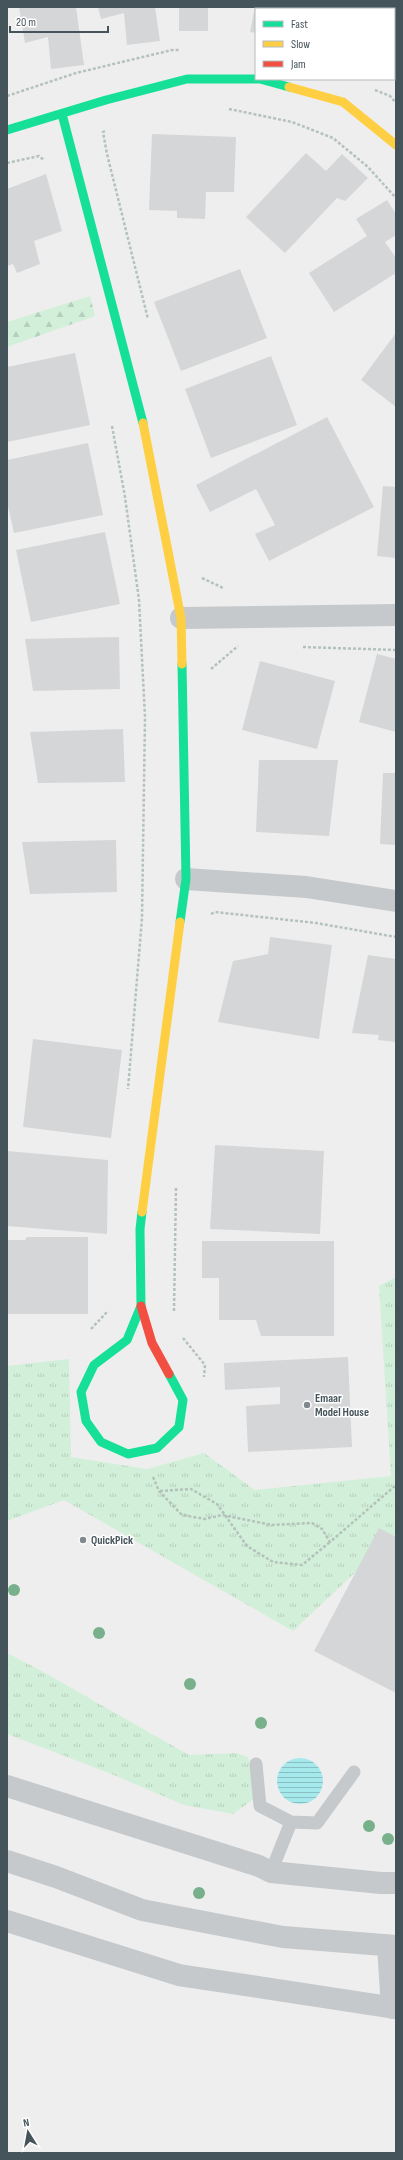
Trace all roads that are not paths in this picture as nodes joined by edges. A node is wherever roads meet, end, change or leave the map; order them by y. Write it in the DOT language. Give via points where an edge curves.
graph roads {
  1 [pos="255,79"];
  2 [pos="264,80"];
  3 [pos="62,114"];
  4 [pos="7,130"];
  5 [pos="396,145"];
  6 [pos="396,615"];
  7 [pos="181,618"];
  8 [pos="186,879"];
  9 [pos="396,901"];
  10 [pos="140,1306"];
  11 [pos="256,1764"];
  12 [pos="354,1772"];
  13 [pos="7,1786"];
  14 [pos="291,1822"];
  15 [pos="7,1861"];
  16 [pos="271,1872"];
  17 [pos="396,1883"];
  18 [pos="7,1921"];
  19 [pos="392,1946"];
  20 [pos="394,2008"];
  1 -- 3 [label="street" via="187,79"];
  2 -- 5 [label="street" via="343,102"];
  3 -- 4 [label="street"];
  3 -- 7 [label="street" via="140,410"];
  6 -- 7 [label="street"];
  7 -- 8 [label="street"];
  8 -- 9 [label="street" via="306,887"];
  8 -- 10 [label="street" via="140,1229"];
  10 -- 10 [label="street" via="127,1340 94,1365 81,1392 86,1421 102,1442 128,1454 157,1448 179,1427 183,1400 152,1343"];
  11 -- 14 [label="lane" via="260,1806"];
  12 -- 14 [label="lane" via="317,1823"];
  13 -- 16 [label="street"];
  14 -- 16 [label="lane"];
  15 -- 19 [label="street" via="142,1910 283,1937"];
  16 -- 17 [label="street"];
  18 -- 20 [label="street" via="179,1975"];
  19 -- 20 [label="street"];
}
